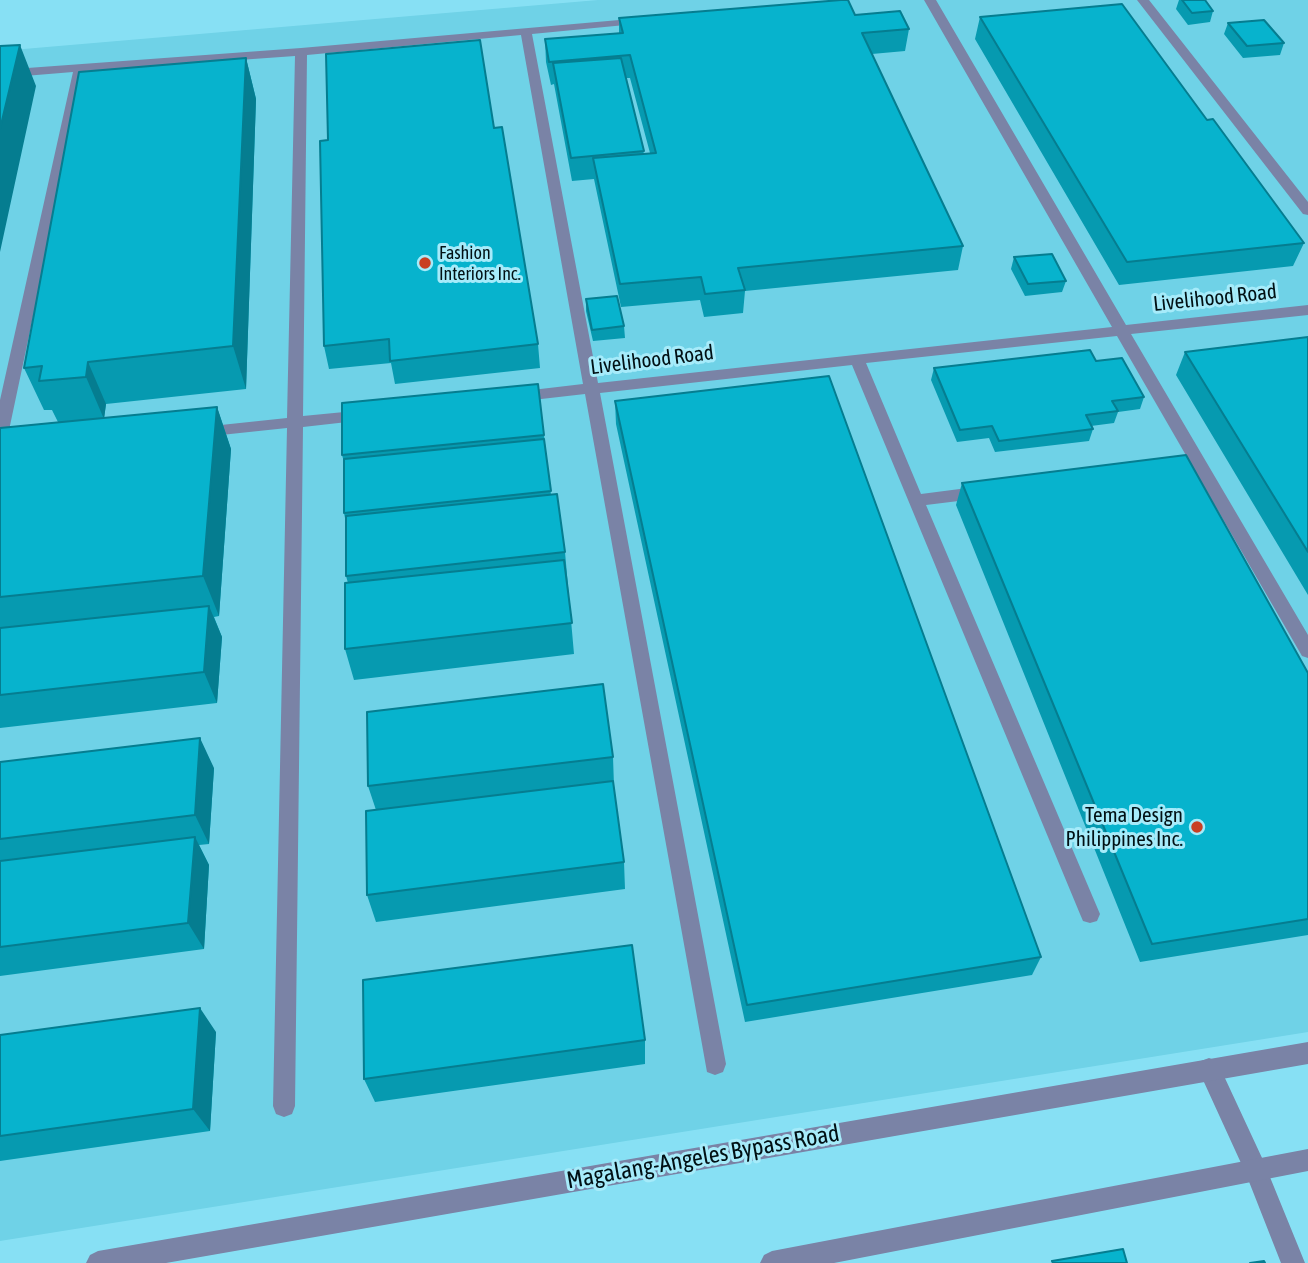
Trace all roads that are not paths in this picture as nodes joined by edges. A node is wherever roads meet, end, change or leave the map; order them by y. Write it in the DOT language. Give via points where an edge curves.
graph roads {
  1 [pos="930,0"];
  2 [pos="1143,0"];
  3 [pos="661,19"];
  4 [pos="526,32"];
  5 [pos="301,52"];
  6 [pos="80,69"];
  7 [pos="0,74"];
  8 [pos="1308,211"];
  9 [pos="1308,310"];
  10 [pos="1122,329"];
  11 [pos="856,358"];
  12 [pos="589,389"];
  13 [pos="495,400"];
  14 [pos="387,412"];
  15 [pos="293,423"];
  16 [pos="186,434"];
  17 [pos="0,435"];
  18 [pos="997,491"];
  19 [pos="915,501"];
  20 [pos="1308,651"];
  21 [pos="1090,914"];
  22 [pos="1308,1053"];
  23 [pos="715,1064"];
  24 [pos="1209,1069"];
  25 [pos="284,1106"];
  26 [pos="1308,1160"];
  27 [pos="1255,1168"];
  28 [pos="99,1263"];
  29 [pos="772,1263"];
  30 [pos="1293,1263"];
  1 -- 10 [label="street"];
  2 -- 8 [label="street"];
  3 -- 4 [label="street"];
  4 -- 5 [label="street"];
  4 -- 12 [label="street"];
  5 -- 6 [label="street"];
  5 -- 15 [label="street"];
  6 -- 7 [label="street"];
  6 -- 17 [label="street"];
  9 -- 10 [label="street, Livelihood Road"];
  10 -- 11 [label="street, Livelihood Road"];
  10 -- 20 [label="street" via="1195,465"];
  11 -- 12 [label="street, Livelihood Road"];
  11 -- 19 [label="street"];
  12 -- 13 [label="street, Livelihood Road"];
  12 -- 23 [label="street"];
  14 -- 15 [label="street"];
  15 -- 16 [label="street"];
  15 -- 25 [label="street"];
  18 -- 19 [label="street"];
  19 -- 21 [label="street"];
  22 -- 24 [label="street, Magalang-Angeles Bypass Road"];
  24 -- 27 [label="street"];
  24 -- 28 [label="street, Magalang-Angeles Bypass Road"];
  26 -- 27 [label="street"];
  27 -- 29 [label="street"];
  27 -- 30 [label="street"];
}
